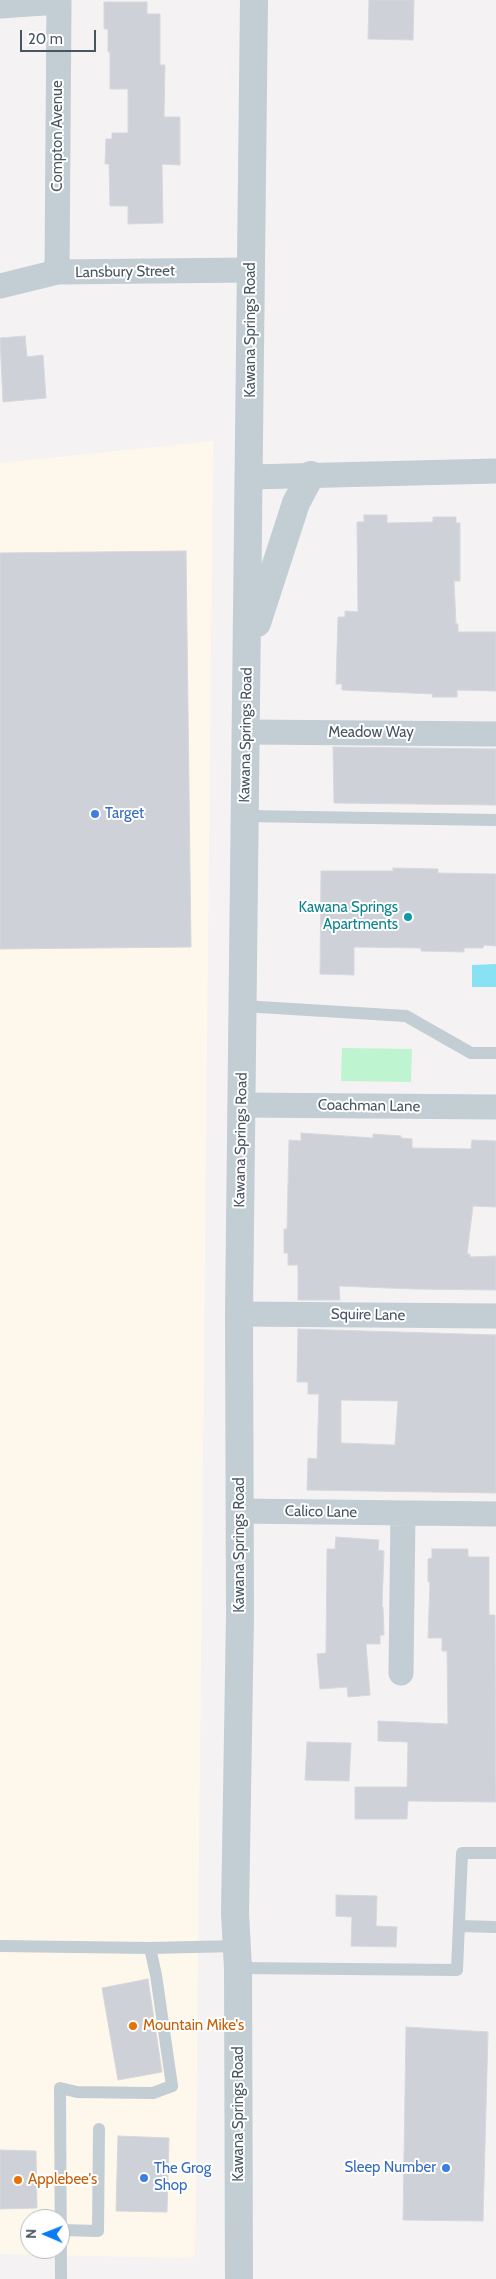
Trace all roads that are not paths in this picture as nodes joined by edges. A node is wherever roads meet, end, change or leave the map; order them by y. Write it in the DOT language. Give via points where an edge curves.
graph roads {
  1 [pos="254,0"];
  2 [pos="59,1"];
  3 [pos="0,6"];
  4 [pos="251,270"];
  5 [pos="57,272"];
  6 [pos="0,286"];
  7 [pos="496,471"];
  8 [pos="311,475"];
  9 [pos="250,477"];
  10 [pos="248,650"];
  11 [pos="247,732"];
  12 [pos="496,734"];
  13 [pos="245,816"];
  14 [pos="496,820"];
  15 [pos="243,1006"];
  16 [pos="496,1053"];
  17 [pos="242,1105"];
  18 [pos="496,1108"];
  19 [pos="239,1314"];
  20 [pos="496,1316"];
  21 [pos="240,1511"];
  22 [pos="403,1513"];
  23 [pos="496,1514"];
  24 [pos="401,1673"];
  25 [pos="496,1853"];
  26 [pos="459,1926"];
  27 [pos="496,1927"];
  28 [pos="0,1946"];
  29 [pos="150,1948"];
  30 [pos="237,1957"];
  31 [pos="99,2129"];
  32 [pos="61,2209"];
  33 [pos="70,2230"];
  34 [pos="61,2259"];
  35 [pos="61,2279"];
  36 [pos="239,2279"];
  1 -- 4 [label="street, Kawana Springs Road"];
  2 -- 3 [label="street"];
  2 -- 5 [label="street, Compton Avenue"];
  4 -- 5 [label="street, Lansbury Street"];
  4 -- 9 [label="street, Kawana Springs Road"];
  5 -- 6 [label="street, Lansbury Street"];
  7 -- 8 [label="street"];
  8 -- 9 [label="street"];
  8 -- 10 [label="street" via="296,503"];
  9 -- 10 [label="street, Kawana Springs Road"];
  10 -- 11 [label="street, Kawana Springs Road"];
  11 -- 12 [label="street, Meadow Way"];
  11 -- 13 [label="street, Kawana Springs Road"];
  13 -- 14 [label="lane"];
  13 -- 15 [label="street, Kawana Springs Road"];
  15 -- 16 [label="lane" via="406,1016 471,1053"];
  15 -- 17 [label="street, Kawana Springs Road"];
  17 -- 18 [label="street, Coachman Lane"];
  17 -- 19 [label="street, Kawana Springs Road"];
  19 -- 20 [label="street, Squire Lane"];
  19 -- 21 [label="street, Kawana Springs Road"];
  21 -- 22 [label="street, Calico Lane"];
  21 -- 30 [label="street, Kawana Springs Road"];
  22 -- 23 [label="street, Calico Lane"];
  22 -- 24 [label="street"];
  25 -- 26 [label="lane" via="462,1853"];
  26 -- 27 [label="lane"];
  26 -- 30 [label="lane" via="457,1970"];
  28 -- 29 [label="lane"];
  29 -- 30 [label="lane"];
  29 -- 32 [label="lane" via="172,2086 153,2093 77,2092 60,2088"];
  30 -- 36 [label="street, Kawana Springs Road"];
  31 -- 33 [label="lane" via="98,2231"];
  34 -- 35 [label="lane"];
}
